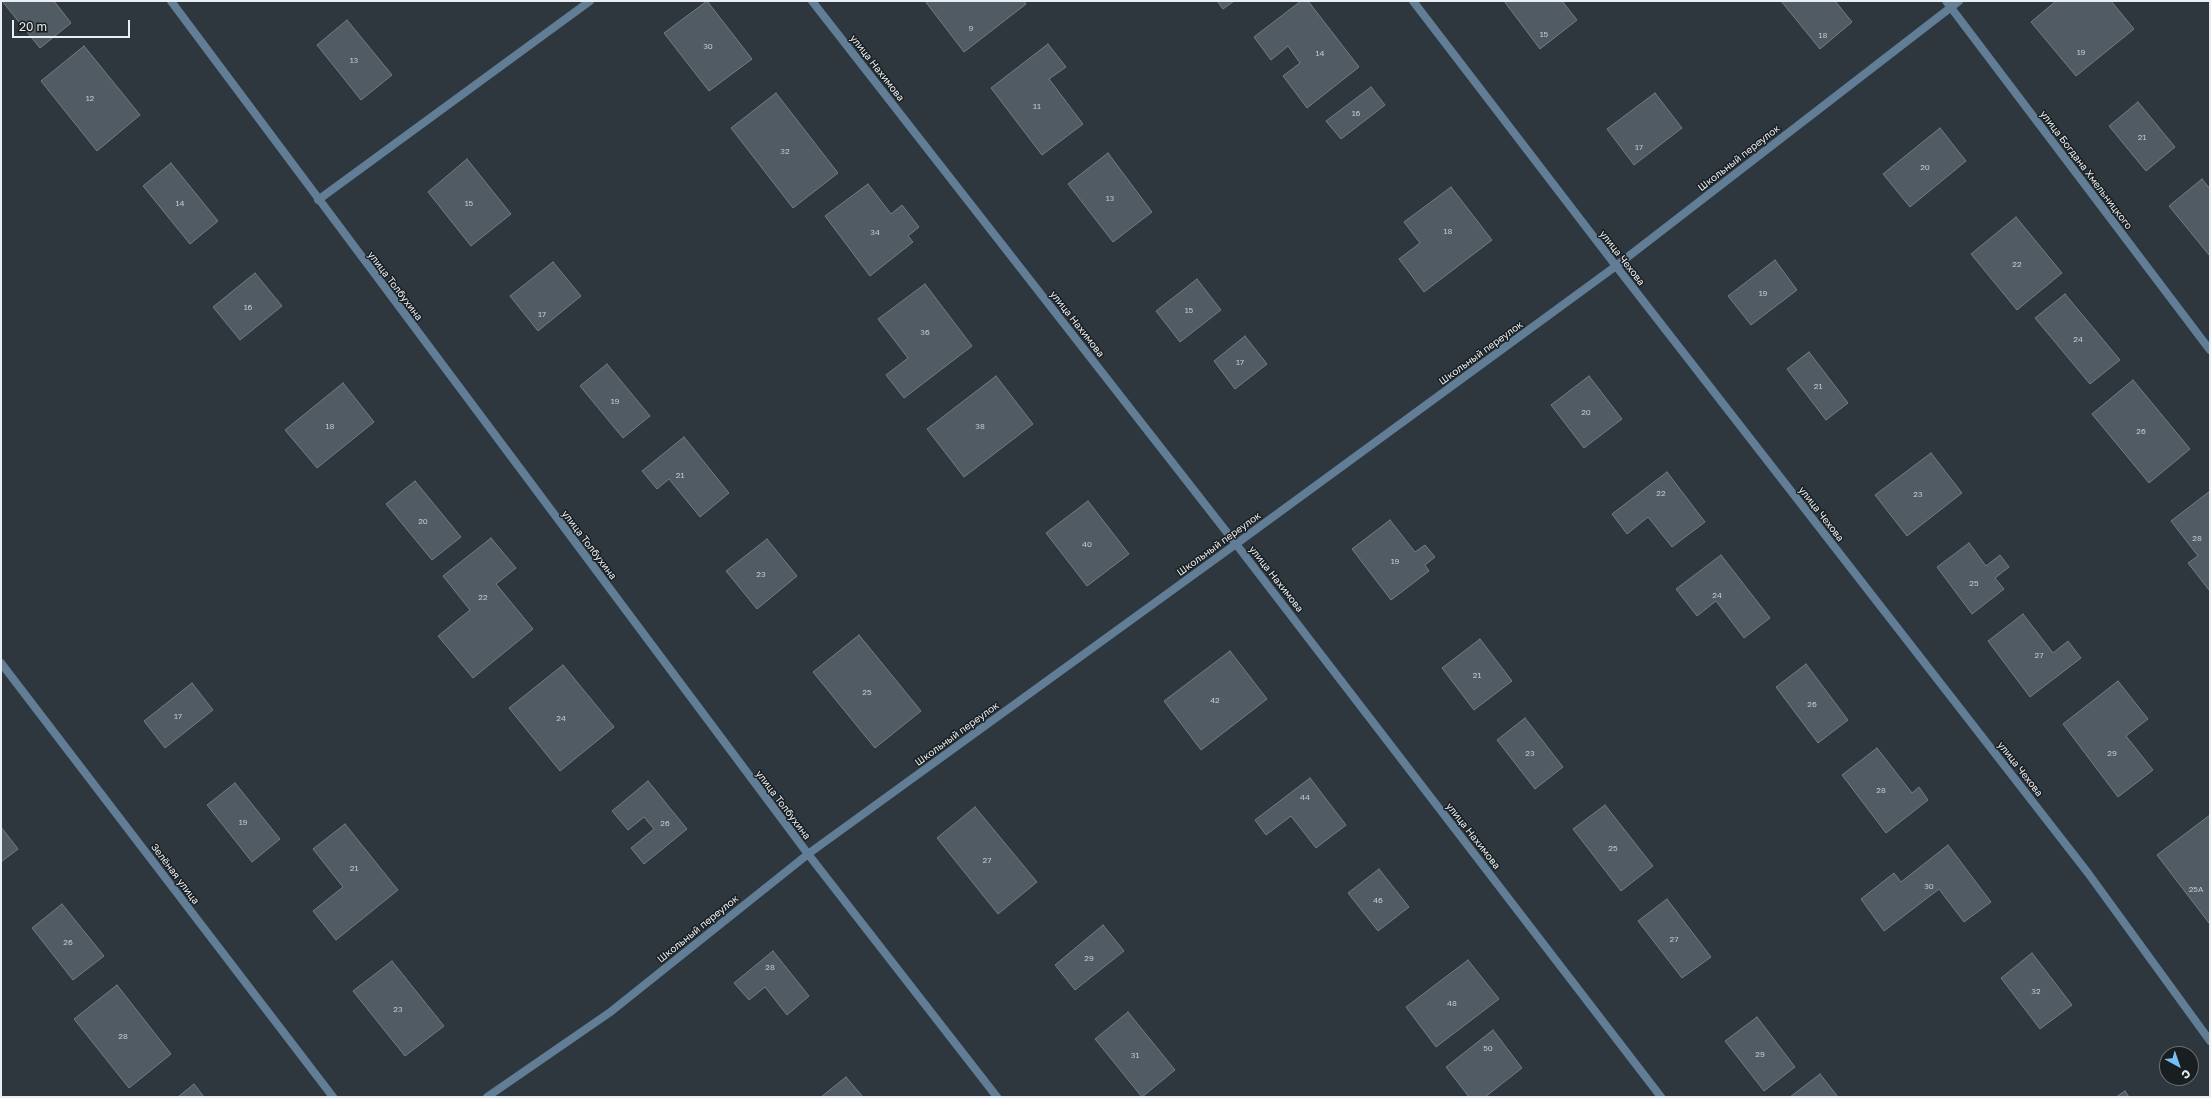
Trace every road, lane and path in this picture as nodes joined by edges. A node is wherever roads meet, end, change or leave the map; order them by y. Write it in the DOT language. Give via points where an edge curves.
graph roads {
  1 [pos="172,1"];
  2 [pos="590,1"];
  3 [pos="812,1"];
  4 [pos="1413,1"];
  5 [pos="1959,1"];
  6 [pos="1949,4"];
  7 [pos="318,200"];
  8 [pos="1616,266"];
  9 [pos="2210,350"];
  10 [pos="1236,544"];
  11 [pos="1,663"];
  12 [pos="808,854"];
  13 [pos="2210,1042"];
  14 [pos="333,1097"];
  15 [pos="487,1097"];
  16 [pos="997,1097"];
  17 [pos="1661,1097"];
  1 -- 7 [label="street, улица Толбухина"];
  2 -- 7 [label="street"];
  3 -- 10 [label="street, улица Нахимова"];
  4 -- 8 [label="street, улица Чехова"];
  5 -- 6 [label="street, Школьный переулок"];
  6 -- 8 [label="street, Школьный переулок"];
  6 -- 9 [label="street, улица Богдана Хмельницкого"];
  7 -- 12 [label="street, улица Толбухина"];
  8 -- 10 [label="street, Школьный переулок"];
  8 -- 13 [label="street, улица Чехова" via="2088,873"];
  10 -- 12 [label="street, Школьный переулок"];
  10 -- 17 [label="street, улица Нахимова"];
  11 -- 14 [label="street, Зелёная улица"];
  12 -- 15 [label="street, Школьный переулок" via="609,1013"];
  12 -- 16 [label="street, улица Толбухина"];
}
